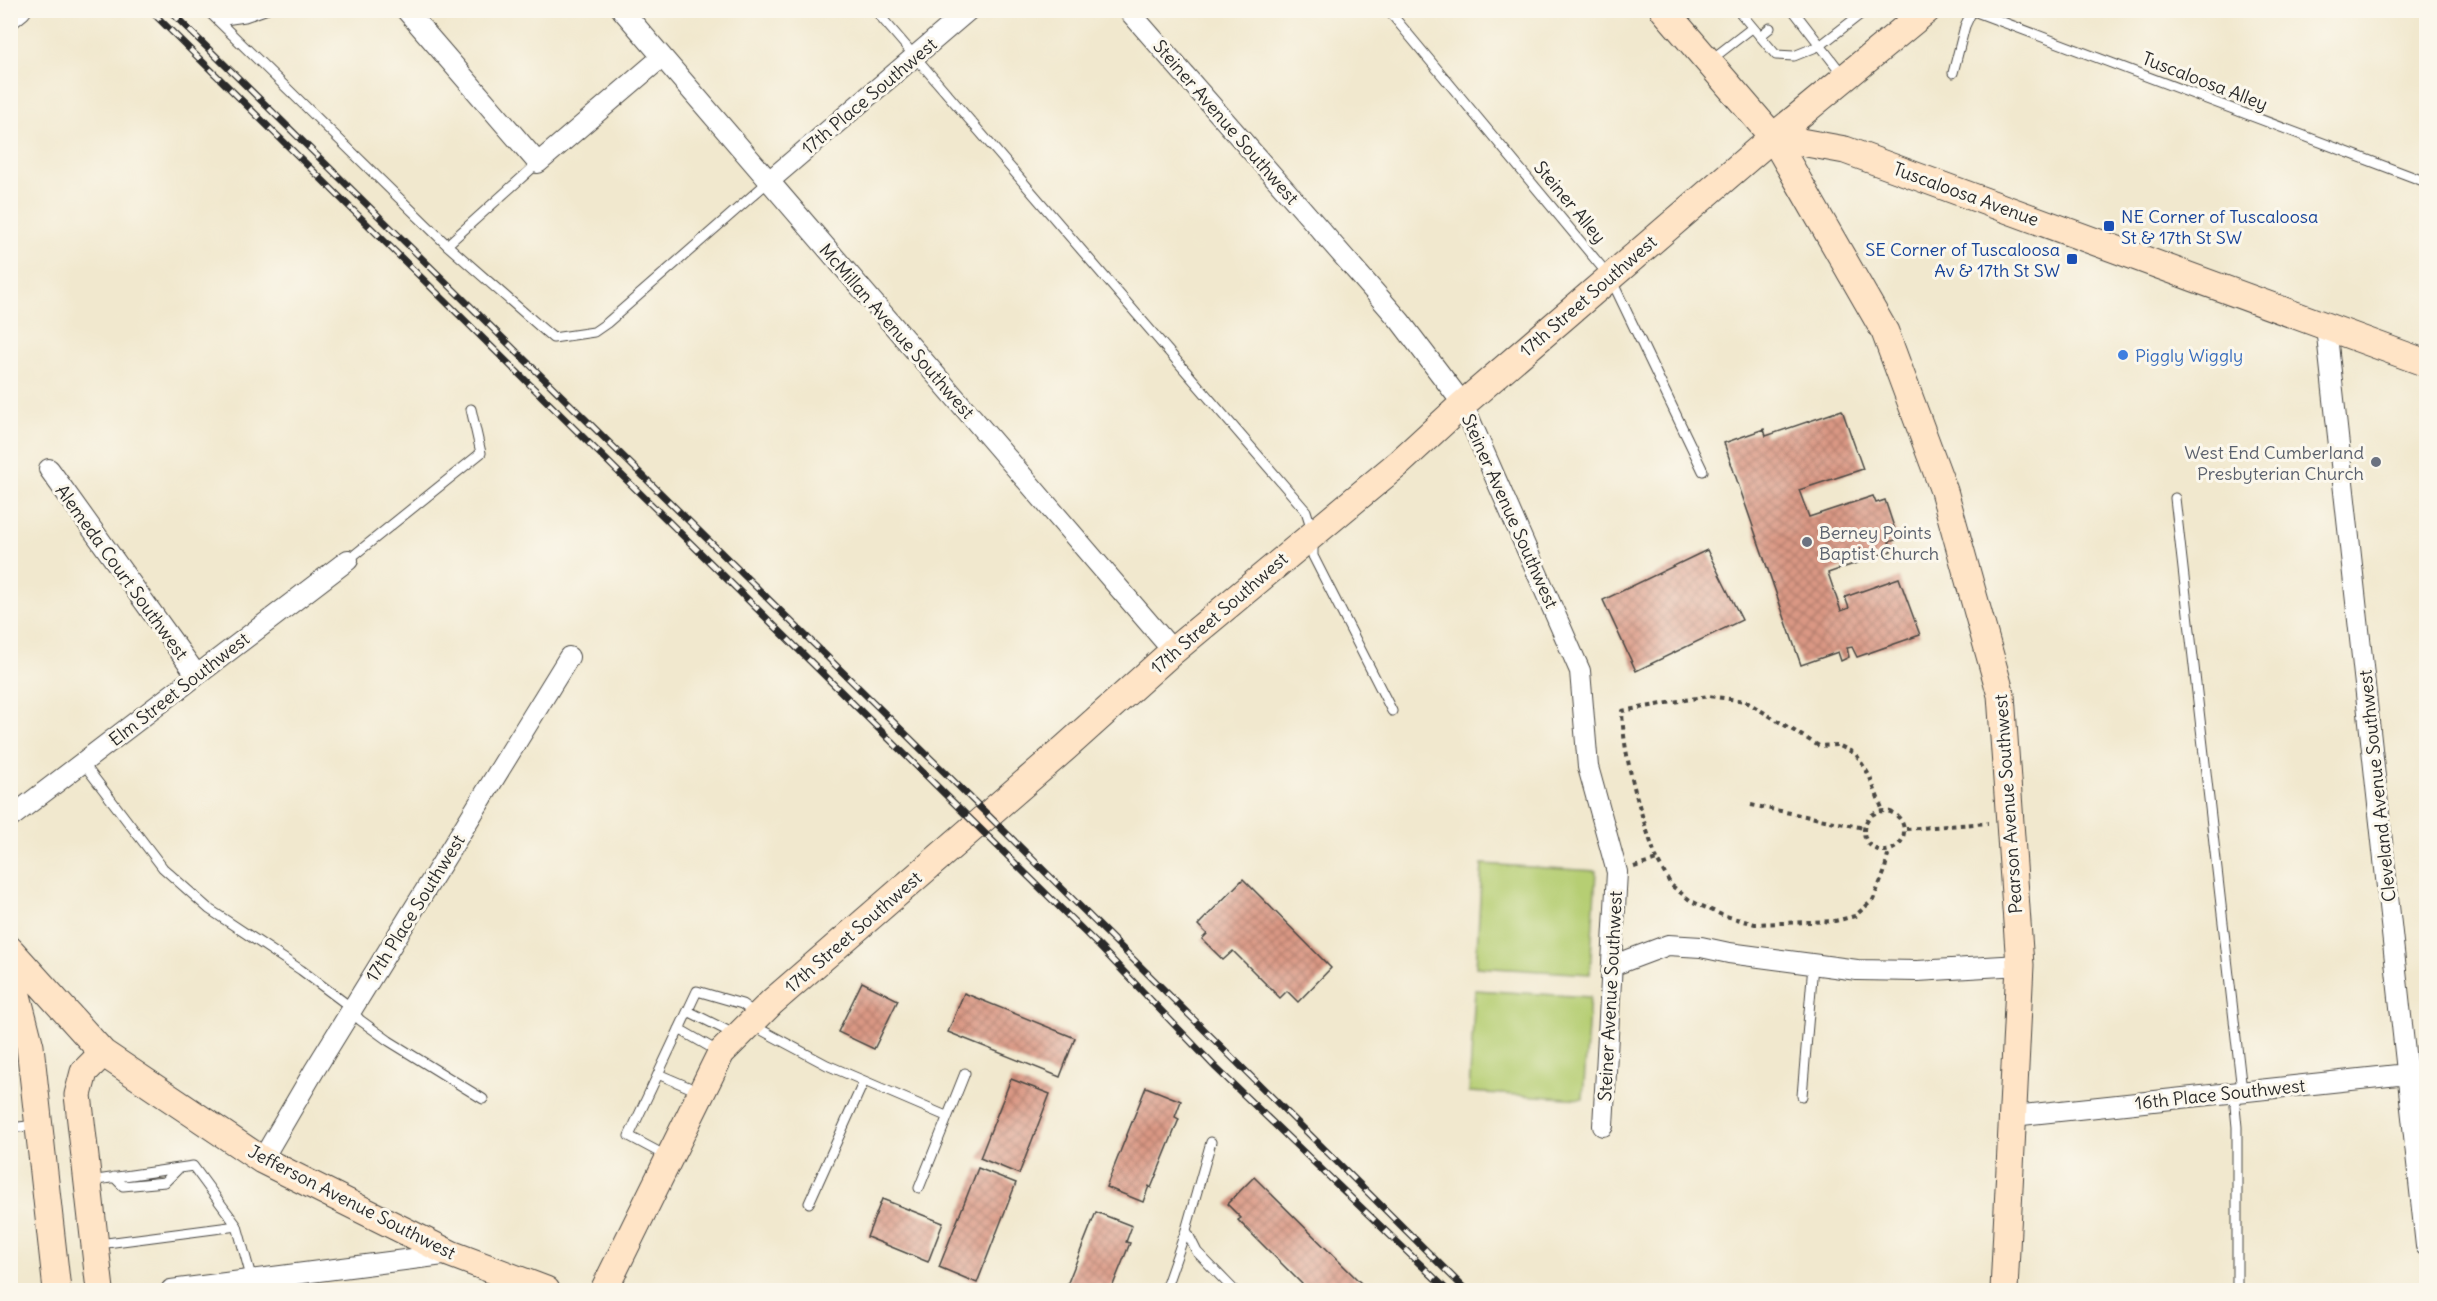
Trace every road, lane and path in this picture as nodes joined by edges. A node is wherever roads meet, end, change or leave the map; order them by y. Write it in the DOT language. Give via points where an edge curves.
graph roads {
  1 [pos="21,10"];
  2 [pos="207,10"];
  3 [pos="265,10"];
  4 [pos="406,10"];
  5 [pos="621,10"];
  6 [pos="875,10"];
  7 [pos="969,10"];
  8 [pos="1128,10"];
  9 [pos="1388,10"];
  10 [pos="1752,10"];
  11 [pos="1866,10"];
  12 [pos="1971,11"];
  13 [pos="1791,12"];
  14 [pos="1919,12"];
  15 [pos="1670,13"];
  16 [pos="1741,14"];
  17 [pos="10,19"];
  18 [pos="218,21"];
  19 [pos="1752,28"];
  20 [pos="1770,28"];
  21 [pos="1760,36"];
  22 [pos="1821,45"];
  23 [pos="662,57"];
  24 [pos="914,57"];
  25 [pos="1708,62"];
  26 [pos="1953,73"];
  27 [pos="1846,78"];
  28 [pos="1773,137"];
  29 [pos="538,163"];
  30 [pos="768,182"];
  31 [pos="2427,182"];
  32 [pos="447,245"];
  33 [pos="1610,277"];
  34 [pos="2326,326"];
  35 [pos="2427,363"];
  36 [pos="1463,404"];
  37 [pos="471,410"];
  38 [pos="49,469"];
  39 [pos="1703,471"];
  40 [pos="2175,498"];
  41 [pos="1313,532"];
  42 [pos="348,561"];
  43 [pos="1173,651"];
  44 [pos="569,657"];
  45 [pos="196,674"];
  46 [pos="1392,711"];
  47 [pos="83,763"];
  48 [pos="1751,805"];
  49 [pos="1883,811"];
  50 [pos="10,818"];
  51 [pos="2010,821"];
  52 [pos="1864,828"];
  53 [pos="1906,830"];
  54 [pos="1889,851"];
  55 [pos="1657,860"];
  56 [pos="1617,872"];
  57 [pos="10,950"];
  58 [pos="1813,965"];
  59 [pos="2020,965"];
  60 [pos="1612,966"];
  61 [pos="10,968"];
  62 [pos="352,1010"];
  63 [pos="688,1011"];
  64 [pos="679,1029"];
  65 [pos="742,1033"];
  66 [pos="103,1053"];
  67 [pos="2427,1072"];
  68 [pos="965,1073"];
  69 [pos="658,1074"];
  70 [pos="2406,1074"];
  71 [pos="864,1081"];
  72 [pos="2239,1092"];
  73 [pos="702,1094"];
  74 [pos="1802,1096"];
  75 [pos="483,1099"];
  76 [pos="946,1116"];
  77 [pos="2013,1116"];
  78 [pos="39,1125"];
  79 [pos="1603,1126"];
  80 [pos="10,1128"];
  81 [pos="1210,1142"];
  82 [pos="670,1158"];
  83 [pos="262,1160"];
  84 [pos="87,1181"];
  85 [pos="919,1188"];
  86 [pos="808,1203"];
  87 [pos="237,1226"];
  88 [pos="1186,1230"];
  89 [pos="94,1244"];
  90 [pos="2427,1246"];
  91 [pos="451,1254"];
  92 [pos="252,1280"];
  93 [pos="57,1290"];
  94 [pos="100,1290"];
  95 [pos="171,1290"];
  96 [pos="546,1290"];
  97 [pos="604,1290"];
  98 [pos="1165,1290"];
  99 [pos="1233,1290"];
  100 [pos="2004,1290"];
  101 [pos="2236,1290"];
  1 -- 17 [label="street"];
  2 -- 18 [label="lane"];
  3 -- 18 [label="lane"];
  4 -- 29 [label="street"];
  5 -- 23 [label="street, McMillan Avenue Southwest"];
  6 -- 24 [label="lane"];
  7 -- 24 [label="street, 17th Place Southwest"];
  8 -- 36 [label="street, Steiner Avenue Southwest" via="1400,321"];
  9 -- 33 [label="lane, Steiner Alley"];
  10 -- 16 [label="lane"];
  11 -- 22 [label="lane"];
  12 -- 26 [label="lane"];
  12 -- 31 [label="lane, Tuscaloosa Alley"];
  13 -- 22 [label="lane"];
  14 -- 27 [label="street, 17th Street Southwest"];
  15 -- 25 [label="street, Pearson Avenue Southwest"];
  16 -- 19 [label="lane"];
  18 -- 32 [label="lane"];
  19 -- 21 [label="lane"];
  19 -- 25 [label="lane"];
  20 -- 21 [label="lane"];
  21 -- 22 [label="lane" via="1776,55 1794,56"];
  22 -- 27 [label="lane"];
  23 -- 29 [label="street"];
  23 -- 30 [label="street, McMillan Avenue Southwest"];
  24 -- 30 [label="street, 17th Place Southwest"];
  24 -- 41 [label="lane" via="1306,511"];
  25 -- 28 [label="street, Pearson Avenue Southwest"];
  27 -- 28 [label="street, 17th Street Southwest"];
  28 -- 33 [label="street, 17th Street Southwest"];
  28 -- 34 [label="street, Tuscaloosa Avenue" via="1845,150"];
  28 -- 51 [label="street, Pearson Avenue Southwest" via="1885,332 1944,491 2001,695"];
  29 -- 32 [label="lane"];
  30 -- 32 [label="lane" via="594,332 553,338"];
  30 -- 43 [label="street, McMillan Avenue Southwest"];
  33 -- 36 [label="street, 17th Street Southwest"];
  33 -- 39 [label="lane, Steiner Alley"];
  34 -- 35 [label="street, Tuscaloosa Avenue"];
  34 -- 70 [label="street, Cleveland Avenue Southwest" via="2407,1055"];
  36 -- 41 [label="street, 17th Street Southwest" via="1399,463"];
  36 -- 56 [label="street, Steiner Avenue Southwest" via="1580,671 1588,767"];
  37 -- 42 [label="lane" via="481,453"];
  38 -- 45 [label="street, Alemeda Court Southwest"];
  40 -- 72 [label="lane" via="2241,1082"];
  41 -- 43 [label="street, 17th Street Southwest"];
  41 -- 46 [label="lane" via="1313,556"];
  42 -- 45 [label="street, Elm Street Southwest"];
  43 -- 65 [label="street, 17th Street Southwest"];
  44 -- 62 [label="street, 17th Place Southwest"];
  45 -- 47 [label="street, Elm Street Southwest"];
  47 -- 50 [label="street, Elm Street Southwest"];
  47 -- 62 [label="lane" via="163,868 209,909 301,970"];
  48 -- 52 [label="path"];
  49 -- 52 [label="path" via="1872,815"];
  49 -- 53 [label="path" via="1894,813"];
  49 -- 55 [label="path" via="1856,754 1838,745 1819,746 1745,701 1708,696 1622,711 1635,792"];
  51 -- 53 [label="path"];
  51 -- 59 [label="street, Pearson Avenue Southwest"];
  52 -- 54 [label="path" via="1868,843"];
  53 -- 54 [label="path" via="1902,841"];
  54 -- 55 [label="path" via="1873,900 1855,916 1835,921 1755,924 1722,915 1691,901 1671,885"];
  55 -- 56 [label="path"];
  56 -- 60 [label="street, Steiner Avenue Southwest"];
  57 -- 66 [label="street, Jefferson Avenue Southwest"];
  58 -- 59 [label="street" via="1917,971"];
  58 -- 60 [label="street" via="1668,945"];
  58 -- 74 [label="lane"];
  59 -- 77 [label="street, Pearson Avenue Southwest"];
  60 -- 79 [label="street, Steiner Avenue Southwest"];
  61 -- 78 [label="street" via="30,1046"];
  62 -- 75 [label="lane" via="389,1041"];
  62 -- 83 [label="street, 17th Place Southwest"];
  63 -- 64 [label="lane"];
  63 -- 65 [label="lane"];
  63 -- 65 [label="lane" via="697,991 742,1004"];
  64 -- 65 [label="lane"];
  64 -- 69 [label="lane"];
  65 -- 71 [label="lane"];
  65 -- 73 [label="street, 17th Street Southwest"];
  66 -- 83 [label="street, Jefferson Avenue Southwest"];
  66 -- 84 [label="street" via="84,1072 78,1095"];
  67 -- 70 [label="street, 16th Place Southwest"];
  68 -- 76 [label="lane"];
  69 -- 73 [label="lane"];
  69 -- 82 [label="lane" via="629,1136"];
  70 -- 72 [label="street, 16th Place Southwest"];
  70 -- 90 [label="street, Cleveland Avenue Southwest"];
  71 -- 76 [label="lane"];
  71 -- 86 [label="lane"];
  72 -- 77 [label="street, 16th Place Southwest"];
  72 -- 101 [label="lane" via="2235,1106"];
  73 -- 82 [label="street, 17th Street Southwest"];
  76 -- 85 [label="lane"];
  77 -- 100 [label="street, Pearson Avenue Southwest"];
  78 -- 80 [label="lane"];
  78 -- 93 [label="street"];
  81 -- 88 [label="lane"];
  82 -- 97 [label="street, 17th Street Southwest"];
  83 -- 91 [label="street, Jefferson Avenue Southwest"];
  84 -- 87 [label="lane" via="193,1166"];
  84 -- 89 [label="street"];
  87 -- 89 [label="lane"];
  87 -- 92 [label="lane"];
  88 -- 98 [label="lane"];
  88 -- 99 [label="lane" via="1197,1252"];
  89 -- 94 [label="street"];
  91 -- 92 [label="street"];
  91 -- 96 [label="street, Jefferson Avenue Southwest"];
  92 -- 95 [label="street"];
}
